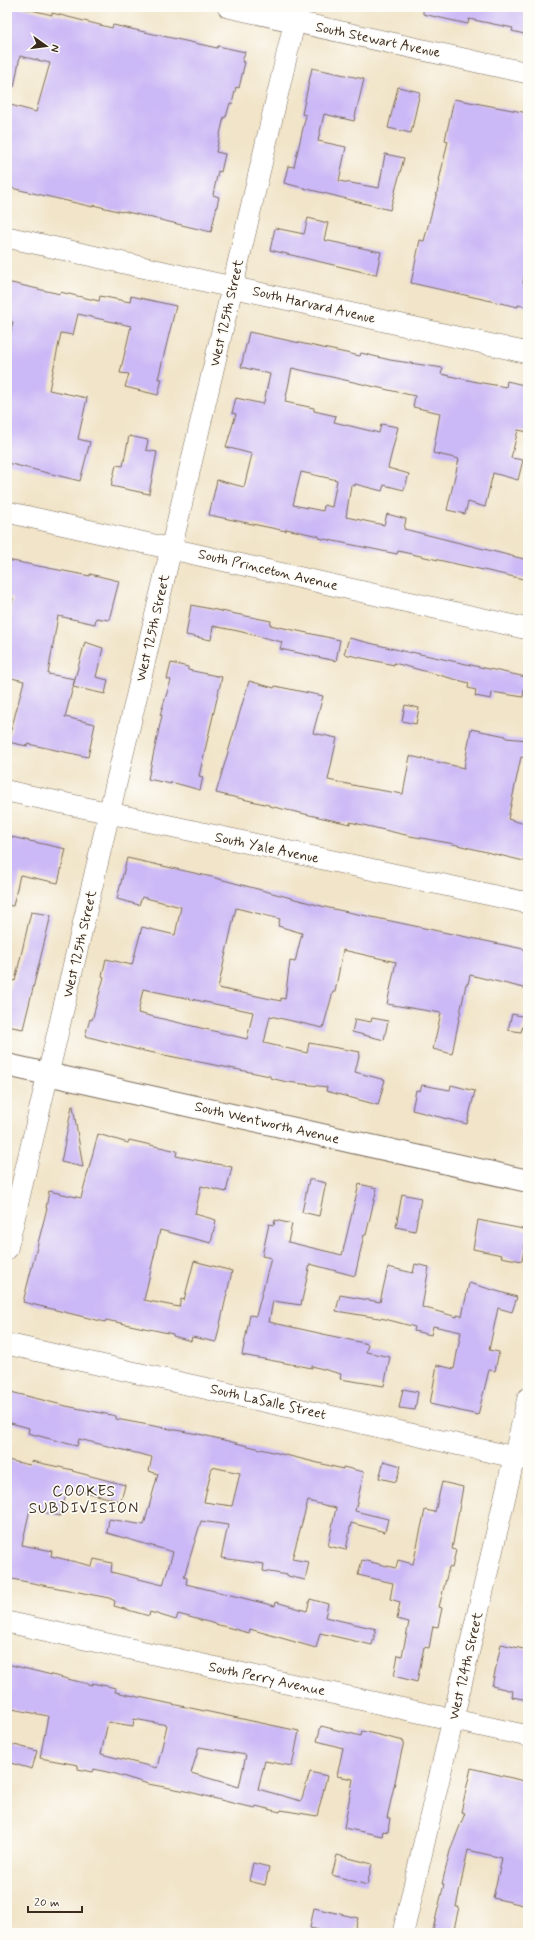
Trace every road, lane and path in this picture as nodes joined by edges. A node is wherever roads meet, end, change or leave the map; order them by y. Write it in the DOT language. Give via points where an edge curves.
graph roads {
  1 [pos="228,7"];
  2 [pos="296,14"];
  3 [pos="528,72"];
  4 [pos="7,237"];
  5 [pos="232,287"];
  6 [pos="528,353"];
  7 [pos="7,512"];
  8 [pos="172,549"];
  9 [pos="528,629"];
  10 [pos="7,791"];
  11 [pos="110,814"];
  12 [pos="528,903"];
  13 [pos="7,1065"];
  14 [pos="49,1074"];
  15 [pos="528,1181"];
  16 [pos="7,1249"];
  17 [pos="7,1344"];
  18 [pos="528,1398"];
  19 [pos="521,1459"];
  20 [pos="7,1622"];
  21 [pos="453,1720"];
  22 [pos="528,1736"];
  23 [pos="403,1933"];
  1 -- 2 [label="street, South Stewart Avenue"];
  2 -- 3 [label="street, South Stewart Avenue"];
  2 -- 5 [label="street, West 125th Street"];
  4 -- 5 [label="street, South Harvard Avenue"];
  5 -- 6 [label="street, South Harvard Avenue"];
  5 -- 8 [label="street, West 125th Street"];
  7 -- 8 [label="street, South Princeton Avenue"];
  8 -- 9 [label="street, South Princeton Avenue"];
  8 -- 11 [label="street, West 125th Street"];
  10 -- 11 [label="street, South Yale Avenue"];
  11 -- 12 [label="street, South Yale Avenue"];
  11 -- 14 [label="street, West 125th Street"];
  13 -- 14 [label="street, South Wentworth Avenue"];
  14 -- 15 [label="street, South Wentworth Avenue"];
  14 -- 16 [label="street, West 125th Street"];
  17 -- 19 [label="street, South LaSalle Street"];
  18 -- 19 [label="street, West 124th Street"];
  19 -- 21 [label="street, West 124th Street"];
  20 -- 21 [label="street, South Perry Avenue"];
  21 -- 22 [label="street, South Perry Avenue"];
  21 -- 23 [label="street, West 124th Street"];
}
